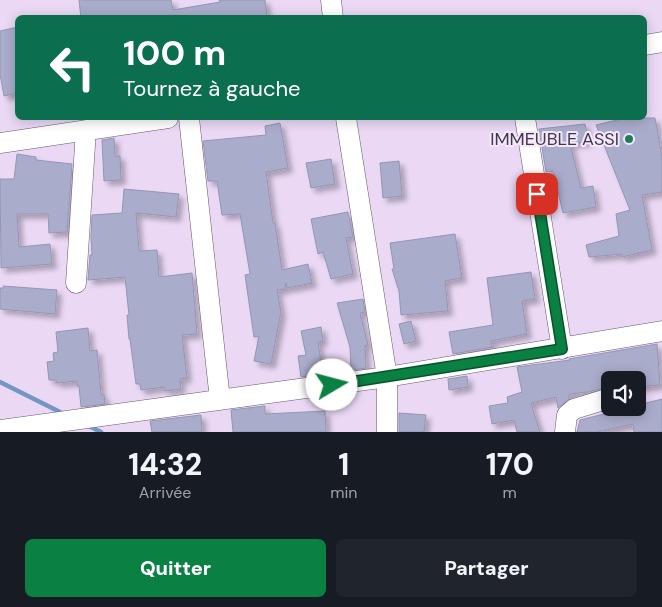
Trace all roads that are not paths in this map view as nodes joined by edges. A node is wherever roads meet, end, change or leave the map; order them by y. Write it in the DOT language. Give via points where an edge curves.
graph roads {
  1 [pos="331,0"];
  2 [pos="333,15"];
  3 [pos="662,42"];
  4 [pos="647,44"];
  5 [pos="154,120"];
  6 [pos="189,120"];
  7 [pos="346,120"];
  8 [pos="525,120"];
  9 [pos="86,130"];
  10 [pos="0,143"];
  11 [pos="76,283"];
  12 [pos="662,331"];
  13 [pos="562,349"];
  14 [pos="387,377"];
  15 [pos="220,400"];
  16 [pos="601,401"];
  17 [pos="0,430"];
  18 [pos="387,432"];
  19 [pos="565,432"];
  1 -- 2 [label="street"];
  3 -- 4 [label="street"];
  5 -- 9 [label="street"];
  6 -- 15 [label="street"];
  7 -- 14 [label="street"];
  8 -- 13 [label="street"];
  9 -- 10 [label="street"];
  9 -- 11 [label="street"];
  12 -- 13 [label="street"];
  13 -- 14 [label="street"];
  14 -- 15 [label="street"];
  14 -- 18 [label="street"];
  15 -- 17 [label="street"];
  16 -- 19 [label="street" via="566,415"];
}
